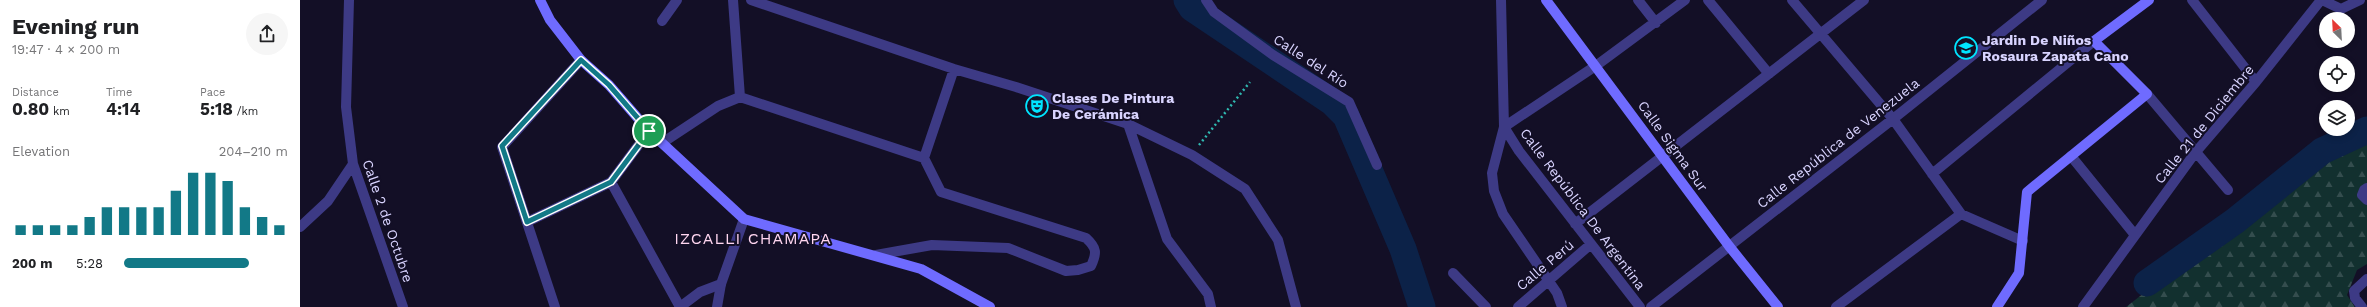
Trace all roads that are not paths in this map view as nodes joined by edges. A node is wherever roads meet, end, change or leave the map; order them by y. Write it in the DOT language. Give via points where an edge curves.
graph roads {
  1 [pos="349,0"];
  2 [pos="540,0"];
  3 [pos="677,0"];
  4 [pos="733,0"];
  5 [pos="751,0"];
  6 [pos="1206,0"];
  7 [pos="1501,0"];
  8 [pos="1546,0"];
  9 [pos="1638,0"];
  10 [pos="1685,0"];
  11 [pos="1708,0"];
  12 [pos="1792,0"];
  13 [pos="1864,0"];
  14 [pos="2042,0"];
  15 [pos="2149,0"];
  16 [pos="2192,0"];
  17 [pos="2360,0"];
  18 [pos="2319,1"];
  19 [pos="662,21"];
  20 [pos="1656,22"];
  21 [pos="1820,34"];
  22 [pos="2094,41"];
  23 [pos="581,60"];
  24 [pos="1597,65"];
  25 [pos="954,69"];
  26 [pos="1769,74"];
  27 [pos="2256,82"];
  28 [pos="2147,94"];
  29 [pos="740,97"];
  30 [pos="1893,119"];
  31 [pos="1128,124"];
  32 [pos="1504,127"];
  33 [pos="649,131"];
  34 [pos="662,143"];
  35 [pos="2195,152"];
  36 [pos="1662,156"];
  37 [pos="2071,156"];
  38 [pos="924,158"];
  39 [pos="352,164"];
  40 [pos="1377,165"];
  41 [pos="1932,174"];
  42 [pos="611,182"];
  43 [pos="2367,188"];
  44 [pos="2228,190"];
  45 [pos="2367,200"];
  46 [pos="1961,214"];
  47 [pos="744,219"];
  48 [pos="527,222"];
  49 [pos="1575,224"];
  50 [pos="300,227"];
  51 [pos="2135,236"];
  52 [pos="2023,241"];
  53 [pos="1592,244"];
  54 [pos="1729,246"];
  55 [pos="876,255"];
  56 [pos="1453,273"];
  57 [pos="2367,279"];
  58 [pos="1547,280"];
  59 [pos="721,284"];
  60 [pos="986,306"];
  61 [pos="403,307"];
  62 [pos="555,307"];
  63 [pos="680,307"];
  64 [pos="717,307"];
  65 [pos="1211,307"];
  66 [pos="1296,307"];
  67 [pos="1486,307"];
  68 [pos="1518,307"];
  69 [pos="1562,307"];
  70 [pos="1640,307"];
  71 [pos="1651,307"];
  72 [pos="1778,307"];
  73 [pos="1836,307"];
  74 [pos="1997,307"];
  75 [pos="2083,307"];
  76 [pos="2362,307"];
  1 -- 39 [label="street, Calle 2 de Octubre" via="346,107"];
  2 -- 23 [label="main road" via="550,20"];
  3 -- 19 [label="street"];
  4 -- 29 [label="street"];
  5 -- 25 [label="street"];
  6 -- 40 [label="street, Calle del Río" via="1214,12 1273,54 1349,102"];
  7 -- 32 [label="street"];
  8 -- 24 [label="main road, Calle Sigma Sur"];
  9 -- 20 [label="street"];
  10 -- 20 [label="street"];
  11 -- 26 [label="street"];
  12 -- 21 [label="street"];
  13 -- 21 [label="street"];
  14 -- 30 [label="street, Calle República de Venezuela"];
  15 -- 22 [label="main road"];
  16 -- 27 [label="street"];
  17 -- 18 [label="street" via="2341,9"];
  18 -- 27 [label="street, Calle 21 de Diciembre"];
  20 -- 24 [label="street"];
  21 -- 26 [label="street"];
  21 -- 30 [label="street"];
  22 -- 28 [label="main road"];
  22 -- 41 [label="street"];
  23 -- 33 [label="main road" via="609,85"];
  23 -- 48 [label="street" via="502,146"];
  24 -- 32 [label="street"];
  24 -- 36 [label="main road, Calle Sigma Sur"];
  25 -- 31 [label="street" via="1016,86"];
  25 -- 38 [label="street"];
  26 -- 36 [label="street"];
  27 -- 35 [label="street, Calle 21 de Diciembre"];
  28 -- 35 [label="street"];
  28 -- 37 [label="main road"];
  29 -- 34 [label="street" via="718,106"];
  29 -- 38 [label="street"];
  30 -- 41 [label="street"];
  30 -- 54 [label="street, Calle República de Venezuela"];
  31 -- 65 [label="street" via="1167,239 1208,294"];
  31 -- 66 [label="street" via="1192,155 1245,189 1278,240"];
  32 -- 49 [label="street, Calle República De Argentina" via="1519,151"];
  32 -- 58 [label="street" via="1492,173 1494,191 1503,214"];
  33 -- 34 [label="main road"];
  33 -- 42 [label="street"];
  34 -- 47 [label="main road"];
  35 -- 44 [label="street"];
  35 -- 51 [label="street, Calle 21 de Diciembre"];
  36 -- 49 [label="street"];
  36 -- 54 [label="main road, Calle Sigma Sur"];
  37 -- 51 [label="street"];
  37 -- 52 [label="main road" via="2027,192"];
  38 -- 55 [label="street" via="941,192 1086,238 1095,246 1096,255 1090,266 1066,271 1008,248 932,245"];
  39 -- 50 [label="street" via="328,201"];
  39 -- 61 [label="street, Calle 2 de Octubre"];
  41 -- 46 [label="street"];
  42 -- 48 [label="street"];
  42 -- 63 [label="street"];
  43 -- 45 [label="street" via="2362,195"];
  46 -- 52 [label="street"];
  46 -- 73 [label="street"];
  47 -- 55 [label="main road"];
  47 -- 59 [label="street"];
  48 -- 62 [label="street"];
  49 -- 53 [label="street, Calle República De Argentina"];
  51 -- 75 [label="street, Calle 21 de Diciembre"];
  52 -- 74 [label="main road" via="2019,273"];
  53 -- 58 [label="street, Calle Perú"];
  53 -- 70 [label="street, Calle República De Argentina"];
  54 -- 71 [label="street, Calle República de Venezuela"];
  54 -- 72 [label="main road, Calle Sigma Sur"];
  55 -- 60 [label="main road" via="921,270"];
  56 -- 67 [label="street"];
  57 -- 76 [label="street" via="2354,291 2355,298"];
  58 -- 68 [label="street, Calle Perú"];
  58 -- 69 [label="street" via="1558,293"];
  59 -- 63 [label="street" via="700,292"];
  59 -- 64 [label="street"];
}
